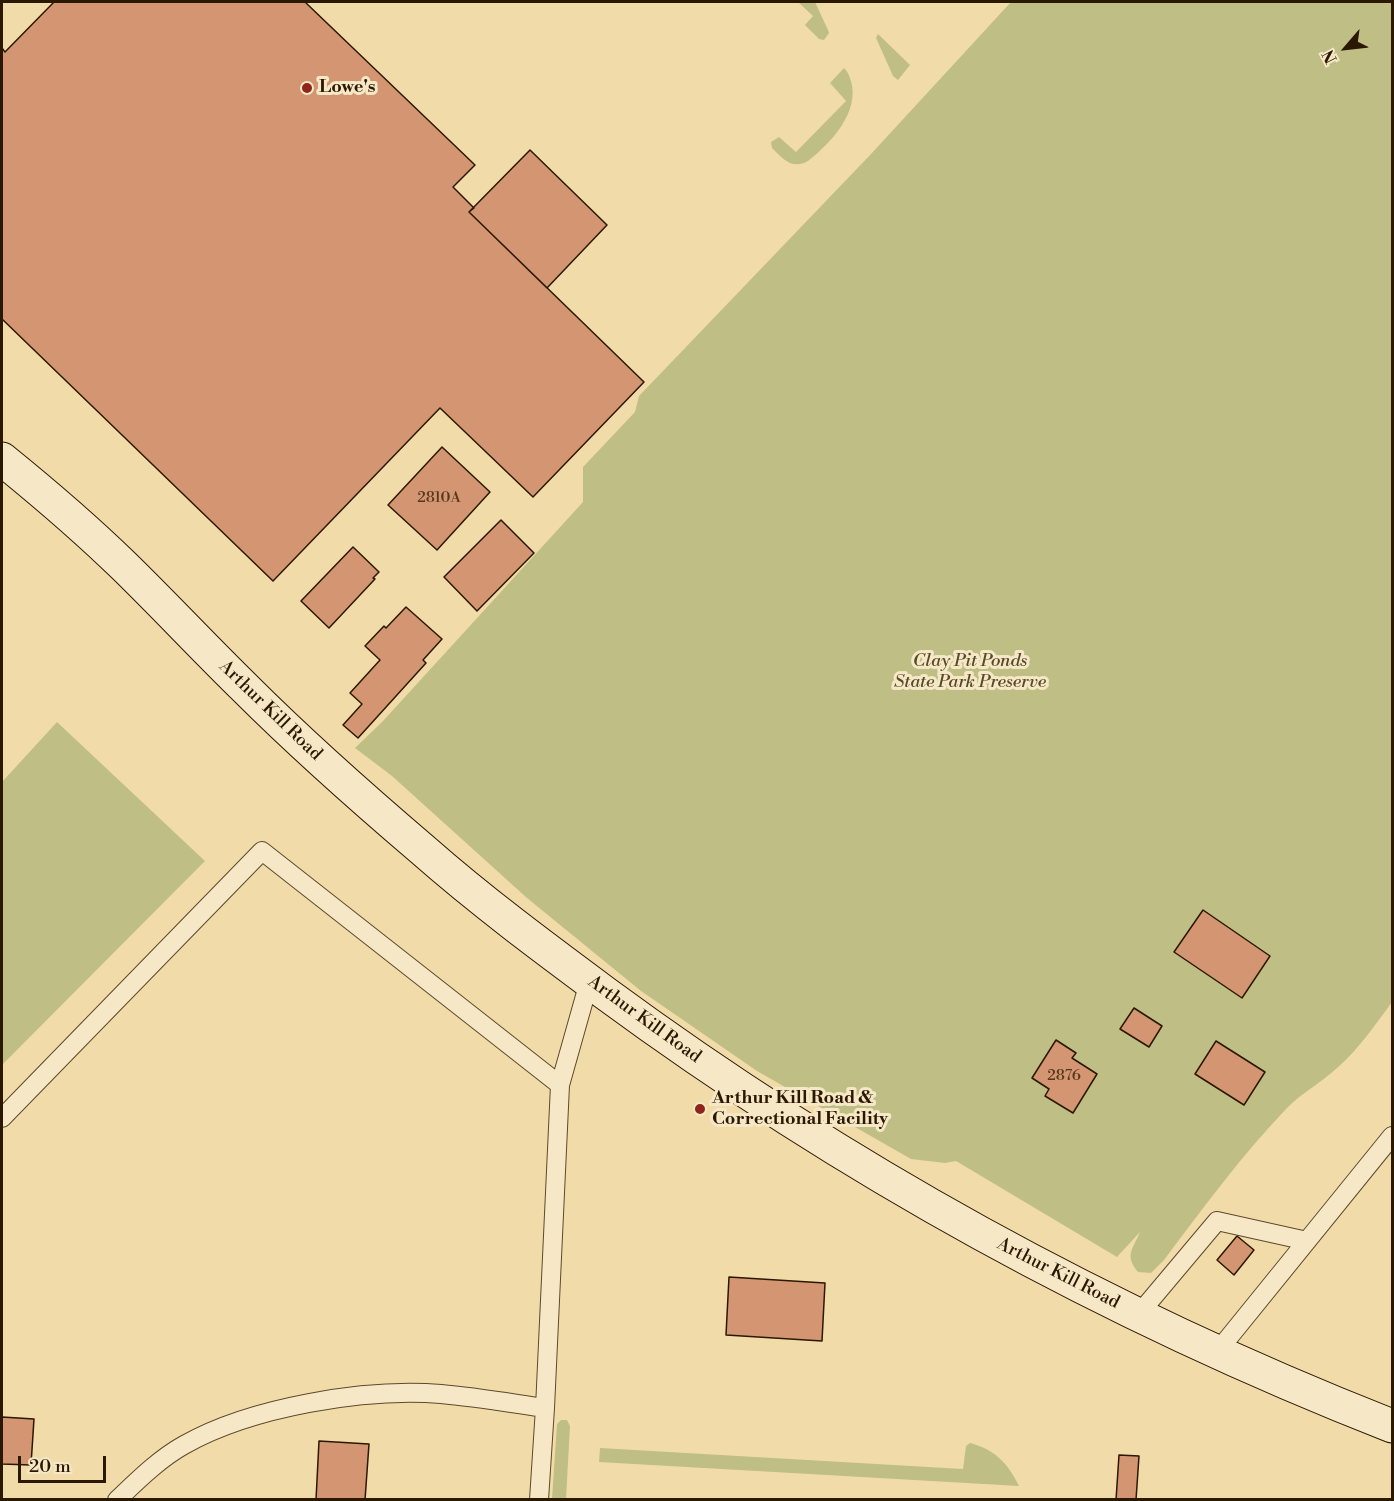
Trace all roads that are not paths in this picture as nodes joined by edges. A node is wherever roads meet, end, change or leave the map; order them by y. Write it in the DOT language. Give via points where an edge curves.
graph roads {
  1 [pos="2,459"];
  2 [pos="590,981"];
  3 [pos="560,1085"];
  4 [pos="2,1118"];
  5 [pos="1392,1136"];
  6 [pos="1307,1241"];
  7 [pos="1138,1315"];
  8 [pos="1217,1352"];
  9 [pos="545,1408"];
  10 [pos="1390,1420"];
  11 [pos="117,1500"];
  12 [pos="539,1500"];
  1 -- 2 [label="street, Arthur Kill Road" via="124,566 339,776 427,854"];
  2 -- 3 [label="lane"];
  2 -- 7 [label="street, Arthur Kill Road" via="675,1044 828,1145 934,1208"];
  3 -- 4 [label="lane" via="262,851"];
  3 -- 9 [label="lane"];
  5 -- 6 [label="lane"];
  6 -- 7 [label="lane" via="1216,1221"];
  6 -- 8 [label="lane"];
  7 -- 8 [label="street, Arthur Kill Road"];
  8 -- 10 [label="street, Arthur Kill Road" via="1317,1396"];
  9 -- 11 [label="lane" via="440,1394 392,1393 277,1410 184,1445 150,1469"];
  9 -- 12 [label="lane"];
}
